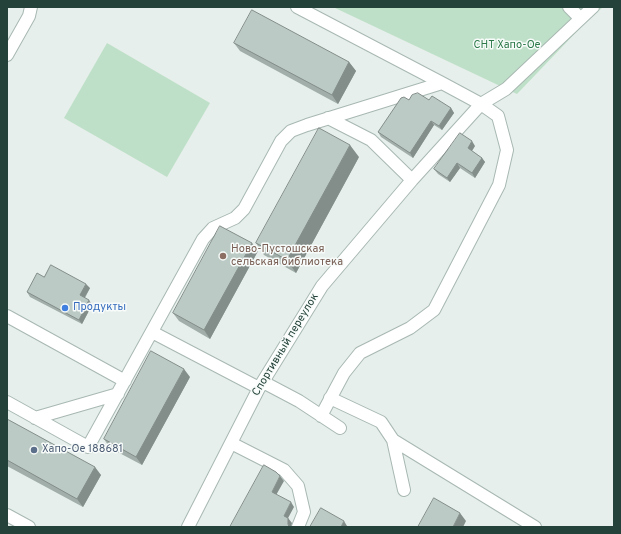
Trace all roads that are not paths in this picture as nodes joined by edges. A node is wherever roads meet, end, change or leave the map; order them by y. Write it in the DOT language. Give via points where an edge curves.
graph roads {
  1 [pos="31,7"];
  2 [pos="298,7"];
  3 [pos="569,7"];
  4 [pos="593,7"];
  5 [pos="580,18"];
  6 [pos="7,55"];
  7 [pos="442,83"];
  8 [pos="480,104"];
  9 [pos="328,118"];
  10 [pos="412,180"];
  11 [pos="7,316"];
  12 [pos="152,332"];
  13 [pos="125,381"];
  14 [pos="261,385"];
  15 [pos="118,394"];
  16 [pos="330,398"];
  17 [pos="7,402"];
  18 [pos="321,416"];
  19 [pos="35,418"];
  20 [pos="340,428"];
  21 [pos="393,440"];
  22 [pos="231,443"];
  23 [pos="404,490"];
  24 [pos="7,515"];
  25 [pos="28,527"];
  26 [pos="188,527"];
  27 [pos="298,527"];
  28 [pos="535,527"];
  1 -- 6 [label="street" via="29,16"];
  2 -- 7 [label="street"];
  3 -- 5 [label="street"];
  4 -- 5 [label="street, Спортивный переулок"];
  5 -- 8 [label="street, Спортивный переулок" via="506,89"];
  7 -- 8 [label="street"];
  7 -- 9 [label="street"];
  8 -- 10 [label="street, Спортивный переулок"];
  8 -- 16 [label="street" via="498,116 507,150 499,186 434,310 410,328 360,353 344,373"];
  9 -- 10 [label="street" via="371,140"];
  9 -- 12 [label="street" via="291,131 281,141 244,209 235,218 213,228 203,239"];
  10 -- 14 [label="street, Спортивный переулок" via="322,286"];
  11 -- 13 [label="street"];
  12 -- 13 [label="street"];
  12 -- 14 [label="street"];
  13 -- 15 [label="street"];
  14 -- 18 [label="street" via="299,401"];
  14 -- 22 [label="street, Спортивный переулок"];
  15 -- 19 [label="street"];
  15 -- 19 [label="street" via="88,447"];
  16 -- 18 [label="street"];
  16 -- 21 [label="street" via="381,422"];
  17 -- 19 [label="street"];
  18 -- 20 [label="street"];
  21 -- 23 [label="street"];
  21 -- 28 [label="street"];
  22 -- 26 [label="street, Спортивный переулок"];
  22 -- 27 [label="street" via="284,470 298,486 304,512"];
  24 -- 25 [label="street"];
}
